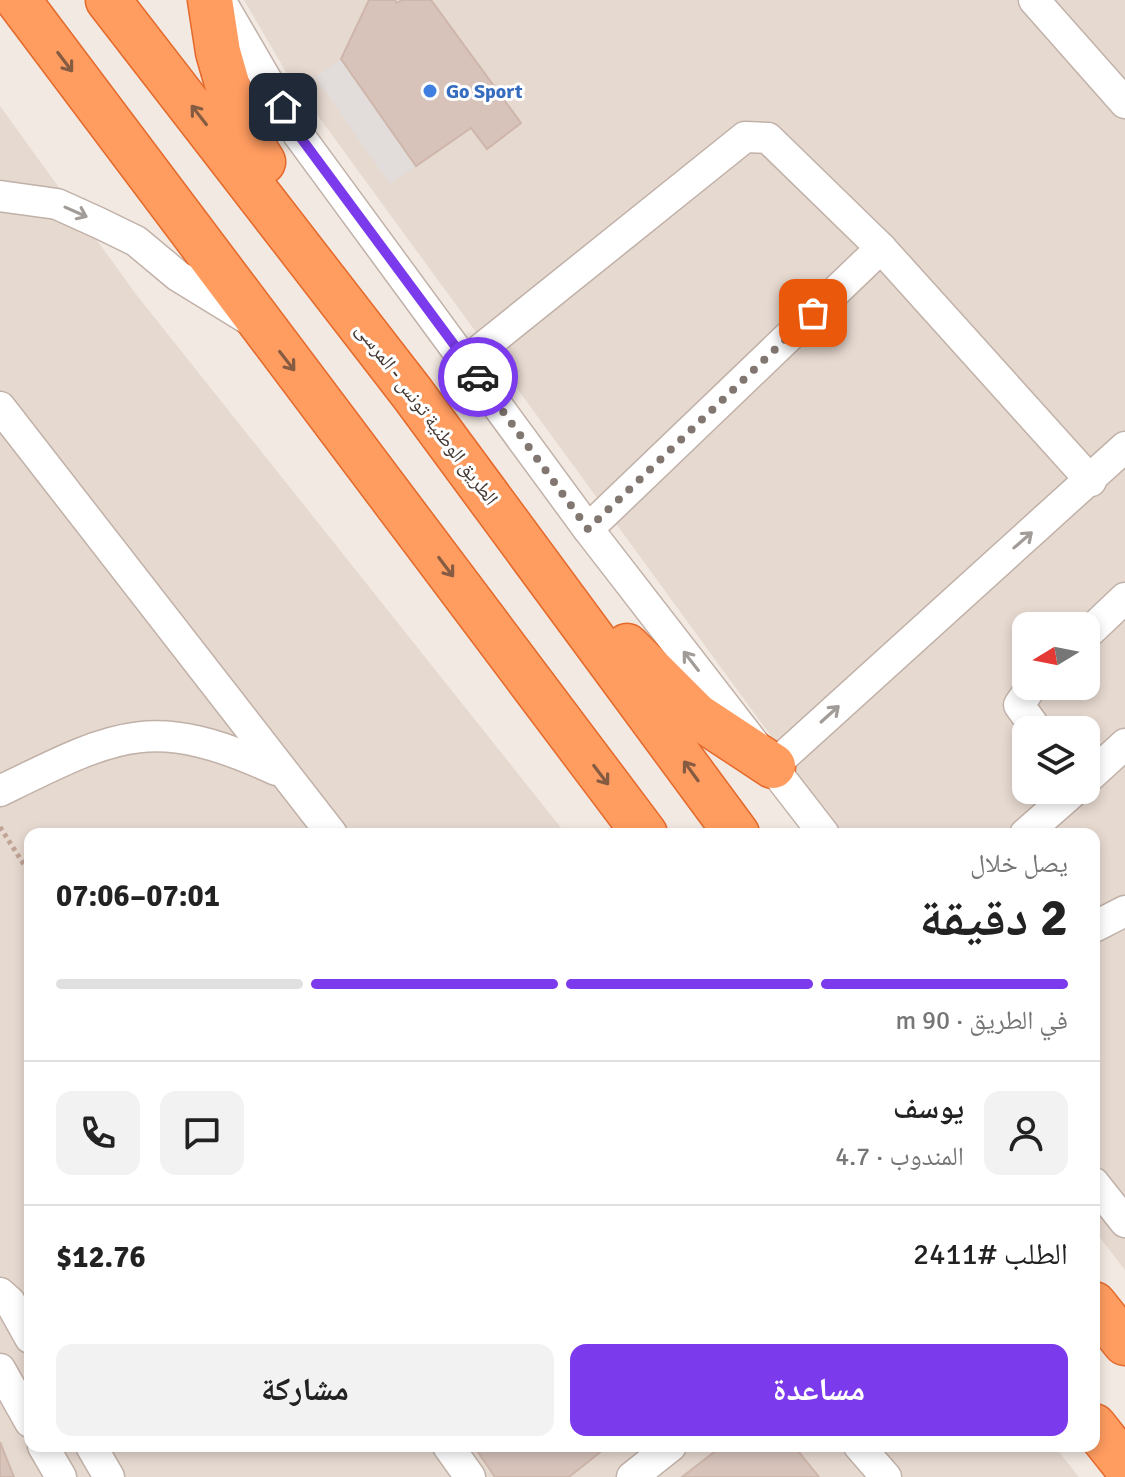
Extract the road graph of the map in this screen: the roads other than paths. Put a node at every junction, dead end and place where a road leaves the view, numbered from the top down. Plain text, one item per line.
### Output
1 (18, 0) edge
2 (108, 0) edge
3 (210, 0) edge
4 (220, 0) edge
5 (1034, 0) edge
6 (1125, 103) edge
7 (0, 196) edge
8 (881, 248) junction
9 (261, 327) junction
10 (466, 361) junction
11 (412, 393) junction
12 (4, 419) edge
13 (1125, 447) edge
14 (1091, 481) junction
15 (588, 529) junction
16 (533, 555) junction
17 (1125, 598) edge
18 (1100, 622) edge
19 (1125, 744) edge
20 (773, 766) junction
21 (1100, 767) edge
22 (282, 772) junction
23 (0, 791) edge
24 (1059, 804) edge
25 (327, 828) edge
26 (641, 828) edge
27 (733, 828) edge
28 (820, 828) edge
29 (1032, 828) edge
30 (1125, 911) edge
31 (1100, 924) edge
32 (1100, 1191) edge
33 (1125, 1222) edge
34 (10, 1298) edge
35 (1100, 1312) edge
36 (24, 1326) edge
37 (1125, 1343) edge
38 (24, 1356) edge
39 (0, 1366) edge
40 (24, 1411) edge
41 (1100, 1434) edge
42 (46, 1452) edge
43 (94, 1452) edge
44 (452, 1452) edge
45 (663, 1452) edge
46 (864, 1452) edge
47 (1125, 1465) edge
48 (61, 1477) edge
49 (109, 1477) edge
50 (470, 1477) edge
51 (632, 1477) edge
52 (886, 1477) edge

1 -> 9 highway
11 -> 2 highway, الطريق الوطنية تونس - المرسى
3 - 11 highway
4 - 10 street
5 - 6 street
7 -> 9 street
8 - 10 street
8 - 14 street
8 - 15 street
9 -> 26 highway
10 - 15 street
11 - 16 highway, الطريق الوطنية تونس - المرسى
12 - 22 street
13 - 14 street
20 -> 14 street
20 -> 15 street
16 - 20 highway
27 -> 16 highway, الطريق الوطنية تونس - المرسى
17 - 18 street
19 - 21 street
20 - 28 street
22 - 23 street
22 - 25 street
24 - 29 street
30 - 31 street
32 - 33 street
34 - 36 street
35 - 37 highway
38 - 39 street
39 - 40 street
41 - 47 highway
42 - 48 street
43 - 49 street
44 - 50 street
45 - 51 street
46 - 52 street

